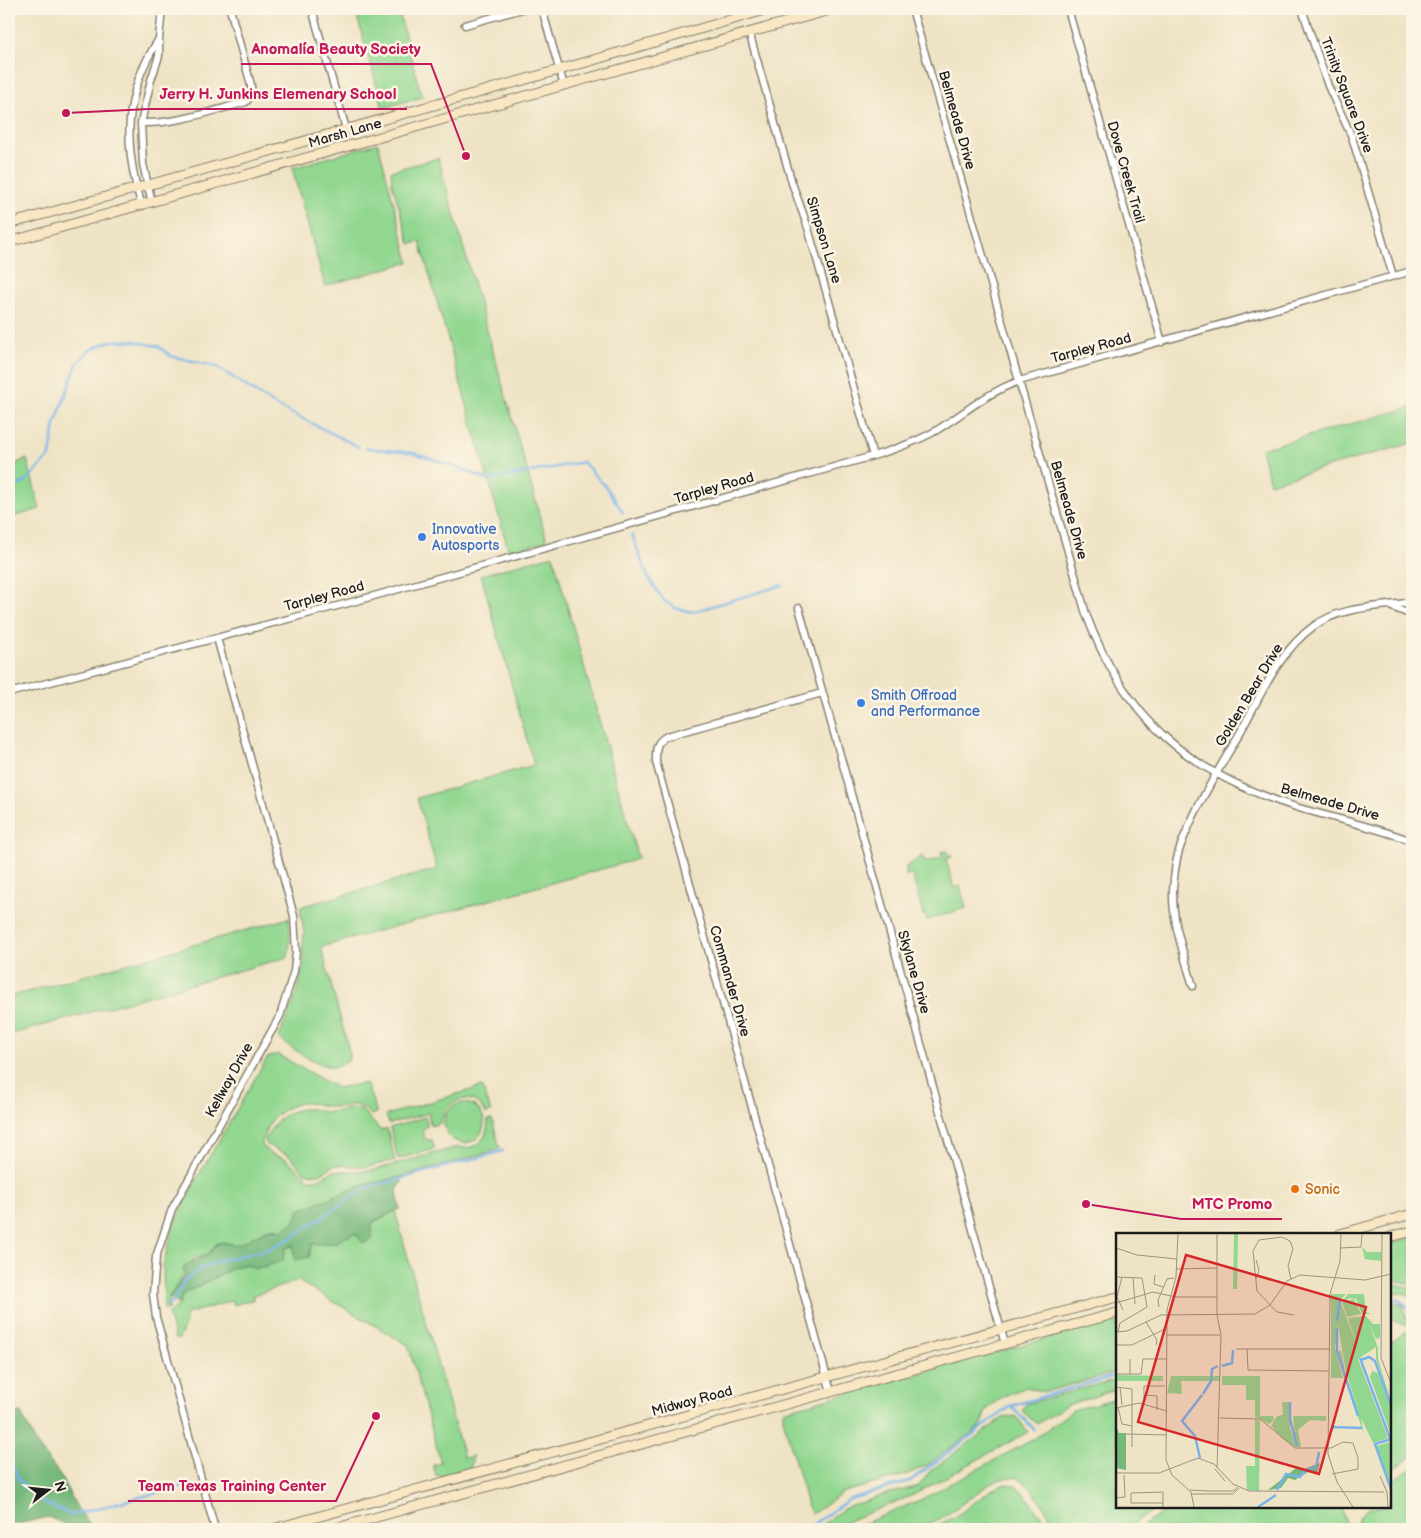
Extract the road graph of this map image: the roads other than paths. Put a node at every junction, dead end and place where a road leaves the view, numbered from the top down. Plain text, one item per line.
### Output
1 (162, 9) edge
2 (230, 9) edge
3 (312, 9) edge
4 (522, 9) edge
5 (542, 9) edge
6 (768, 9) edge
7 (833, 9) edge
8 (912, 9) edge
9 (1068, 9) edge
10 (1302, 9) edge
11 (801, 13) edge
12 (465, 25) dead end
13 (749, 32) junction
14 (158, 39) junction
15 (559, 70) junction
16 (564, 86) junction
17 (141, 123) junction
18 (346, 129) junction
19 (148, 186) junction
20 (137, 190) junction
21 (152, 203) junction
22 (142, 206) junction
23 (9, 224) edge
24 (9, 242) edge
25 (1412, 271) edge
26 (1393, 276) junction
27 (1162, 342) junction
28 (1019, 381) junction
29 (873, 456) junction
30 (1412, 602) edge
31 (1392, 606) junction
32 (799, 608) dead end
33 (1412, 615) edge
34 (217, 638) junction
35 (822, 692) junction
36 (9, 694) edge
37 (1216, 775) junction
38 (1412, 841) edge
39 (1193, 986) dead end
40 (1412, 1214) edge
41 (1412, 1231) edge
42 (1344, 1233) edge
43 (1391, 1237) edge
44 (1116, 1297) edge
45 (1116, 1313) edge
46 (1002, 1330) junction
47 (1005, 1344) junction
48 (828, 1378) junction
49 (831, 1392) junction
50 (589, 1443) junction
51 (592, 1458) junction
52 (431, 1486) junction
53 (434, 1501) junction
54 (215, 1529) edge
55 (273, 1529) edge
56 (332, 1529) edge

1 - 14 street
2 - 17 street
3 - 18 street
4 - 12 street
5 - 15 street
6 - 15 main road, Marsh Lane
7 - 11 main road, Marsh Lane
8 - 28 street, Belmeade Drive
9 - 27 street, Dove Creek Trail
10 - 26 street, Trinity Square Drive
11 - 13 main road, Marsh Lane
13 - 16 main road, Marsh Lane
13 - 29 street, Simpson Lane
14 - 17 street
14 - 20 street
15 - 16 street
15 - 18 main road, Marsh Lane
16 - 21 main road, Marsh Lane
17 - 19 street
18 - 19 main road, Marsh Lane
19 - 20 main road, Marsh Lane
19 - 21 street
20 - 22 street
20 - 23 main road, Marsh Lane
21 - 22 main road, Marsh Lane
22 - 24 main road, Marsh Lane
25 - 26 street, Tarpley Road
26 - 27 street, Tarpley Road
27 - 28 street, Tarpley Road
28 - 29 street, Tarpley Road
28 - 37 street, Belmeade Drive
29 - 34 street, Tarpley Road
30 - 31 street, Golden Bear Drive
31 - 33 street
31 - 37 street, Golden Bear Drive
32 - 35 street, Skylane Drive
34 - 36 street, Tarpley Road
34 - 54 street, Kellway Drive
35 - 46 street, Skylane Drive
35 - 48 street, Commander Drive
37 - 38 street, Belmeade Drive
37 - 39 street, Golden Bear Drive
40 - 42 main road
41 - 43 main road
44 - 46 main road, Midway Road
45 - 47 main road, Midway Road
46 - 47 street, Skylane Drive
46 - 48 main road, Midway Road
47 - 49 main road, Midway Road
48 - 49 street, Commander Drive
48 - 50 main road, Midway Road
49 - 51 main road, Midway Road
50 - 51 main road
50 - 52 main road, Midway Road
51 - 53 main road, Midway Road
52 - 53 main road
52 - 55 main road, Midway Road
53 - 56 main road, Midway Road

